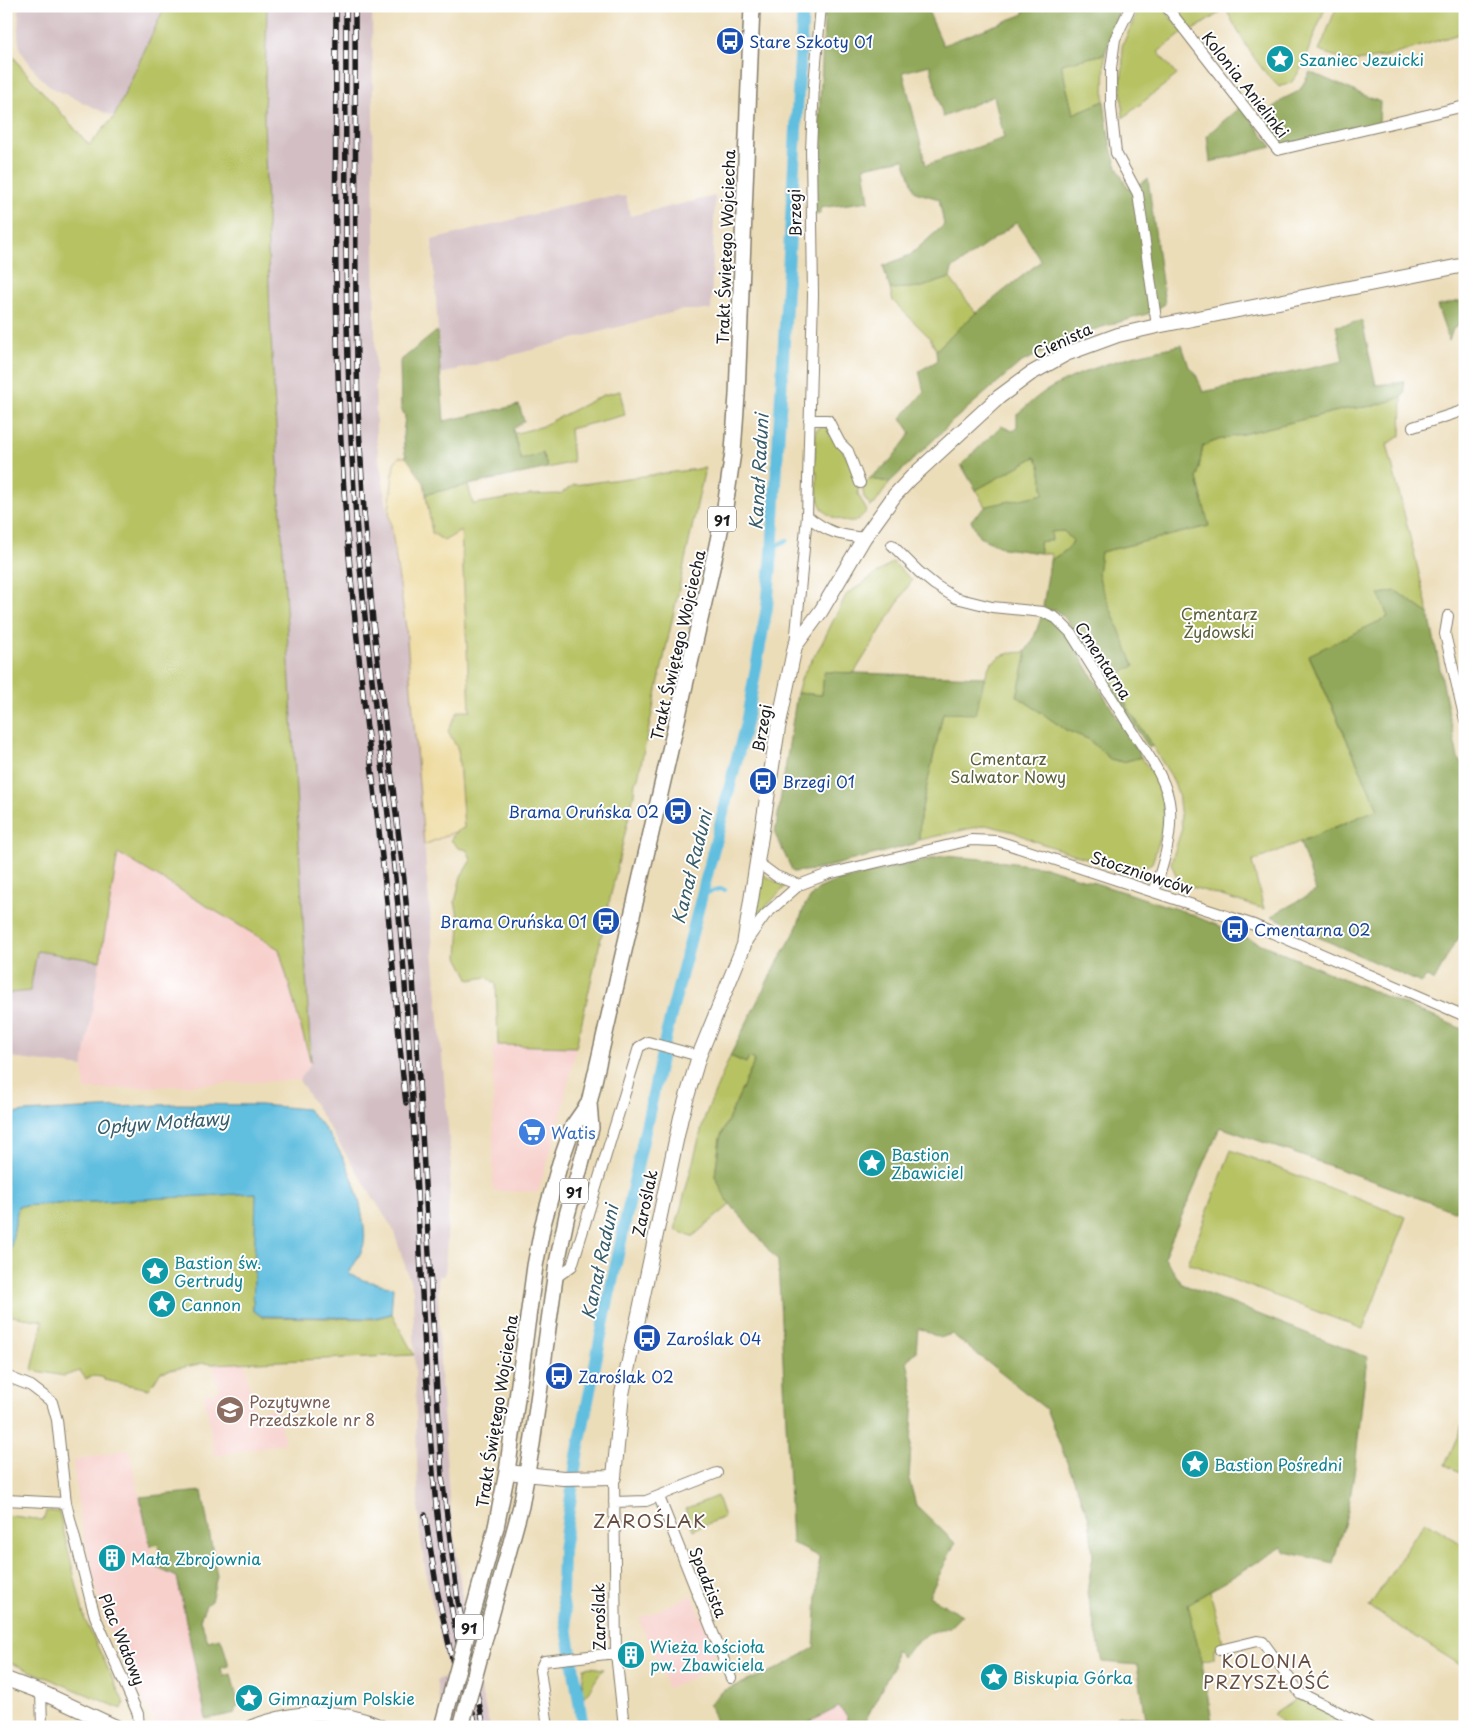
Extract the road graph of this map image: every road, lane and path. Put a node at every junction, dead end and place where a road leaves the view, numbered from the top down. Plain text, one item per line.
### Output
1 (752, 6) edge
2 (821, 6) edge
3 (1131, 6) edge
4 (1166, 6) edge
5 (1465, 106) edge
6 (1465, 265) edge
7 (1157, 326) junction
8 (1465, 410) edge
9 (809, 420) junction
10 (1413, 427) dead end
11 (860, 483) dead end
12 (807, 516) junction
13 (864, 538) junction
14 (892, 545) dead end
15 (1448, 616) dead end
16 (795, 646) junction
17 (1465, 720) edge
18 (757, 862) junction
19 (799, 885) junction
20 (1154, 892) junction
21 (744, 945) junction
22 (1465, 1016) edge
23 (699, 1056) junction
24 (589, 1103) junction
25 (555, 1278) junction
26 (7, 1379) edge
27 (507, 1472) junction
28 (717, 1473) dead end
29 (527, 1474) junction
30 (614, 1477) junction
31 (659, 1497) junction
32 (6, 1500) edge
33 (614, 1502) junction
34 (66, 1503) junction
35 (1220, 1650) dead end
36 (616, 1653) junction
37 (731, 1678) dead end
38 (6, 1679) edge
39 (41, 1692) junction
40 (258, 1726) edge
41 (42, 1727) edge
42 (116, 1727) edge
43 (139, 1727) edge
44 (381, 1727) edge
45 (442, 1727) edge
46 (461, 1727) edge
47 (548, 1727) edge
48 (624, 1727) edge
49 (1369, 1727) edge

1 - 24 main road, Trakt Świętego Wojciecha / 91
2 - 9 street, Brzegi
3 - 7 street
4 - 5 street, Kolonia Anielinki
6 - 7 street, Cienista
7 - 13 street, Cienista
8 - 10 street
9 - 11 street
9 - 12 street, Brzegi
12 - 13 street
12 - 16 street, Brzegi
13 - 16 street, Cienista
14 - 20 street, Cmentarna
15 - 17 street
16 - 18 street, Brzegi
18 - 19 street
18 - 21 street, Brzegi
19 - 20 street, Stoczniowców
19 - 21 street, Stoczniowców
20 - 22 street, Stoczniowców
21 - 23 street, Zaroślak
23 - 25 street
23 - 30 street, Zaroślak
24 - 25 main road, Trakt Świętego Wojciecha / 91
24 - 27 main road, Trakt Świętego Wojciecha
25 - 29 main road, Trakt Świętego Wojciecha / 91
26 - 34 street, Plac Wałowy
27 - 29 street
27 - 45 main road, Trakt Świętego Wojciecha / 91, bridge
28 - 31 street
29 - 30 street
29 - 46 main road, Trakt Świętego Wojciecha / 91, bridge
30 - 33 street, Zaroślak
31 - 33 street
31 - 37 street, Spadzista
32 - 34 street
33 - 36 street, Zaroślak
34 - 43 street, Plac Wałowy
35 - 49 street
36 - 47 street
36 - 48 street, Zaroślak
38 - 39 street
39 - 41 street
39 - 42 street
40 - 44 street

